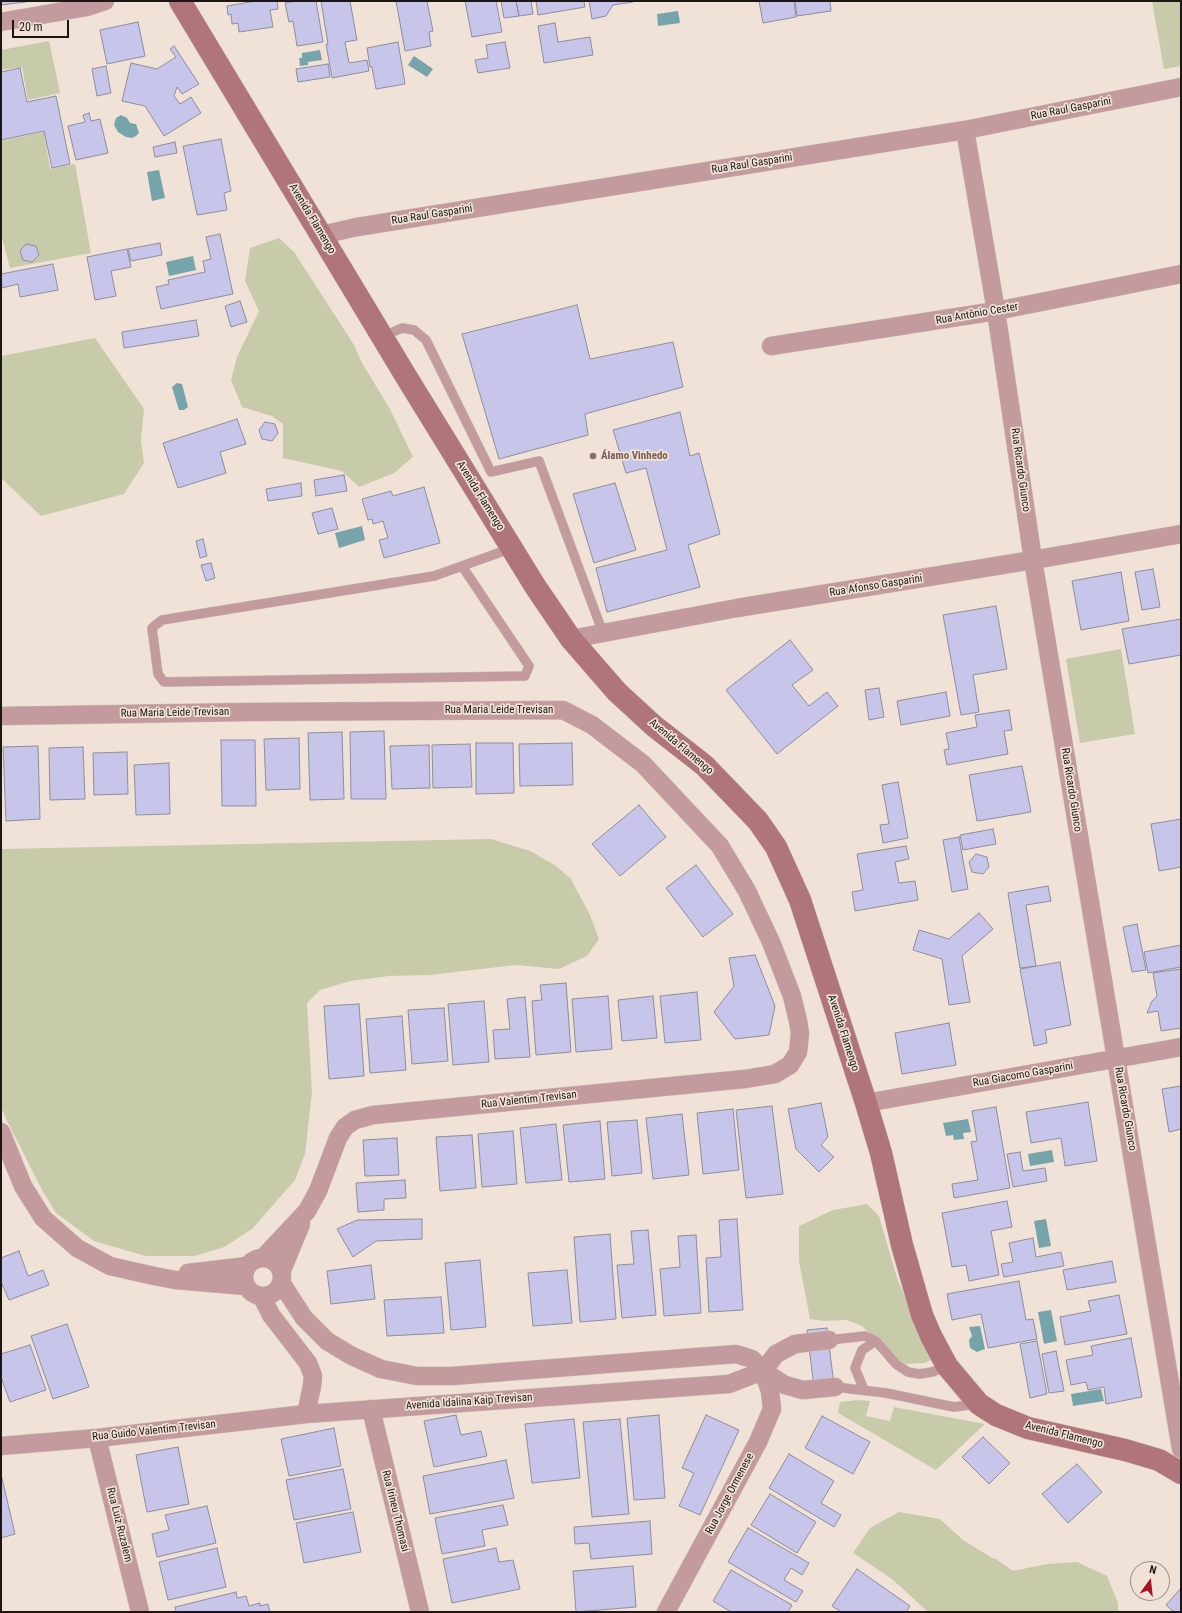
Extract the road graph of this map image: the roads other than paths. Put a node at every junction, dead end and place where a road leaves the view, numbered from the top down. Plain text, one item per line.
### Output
1 (105, 1) edge
2 (180, 1) edge
3 (1, 22) edge
4 (1181, 87) edge
5 (965, 130) junction
6 (321, 234) junction
7 (1181, 274) edge
8 (996, 311) junction
9 (382, 337) junction
10 (771, 346) dead end
11 (1181, 534) edge
12 (512, 548) junction
13 (1033, 560) junction
14 (462, 566) junction
15 (602, 633) junction
16 (571, 640) junction
17 (1, 716) edge
18 (1181, 1047) edge
19 (798, 1052) joint
20 (1116, 1060) junction
21 (866, 1103) junction
22 (1, 1132) edge
23 (306, 1211) junction
24 (263, 1258) junction
25 (247, 1266) junction
26 (154, 1276) junction
27 (282, 1277) junction
28 (246, 1286) junction
29 (262, 1297) junction
30 (829, 1340) joint
31 (876, 1342) junction
32 (947, 1366) junction
33 (763, 1371) junction
34 (835, 1387) joint
35 (864, 1390) junction
36 (979, 1404) junction
37 (371, 1409) junction
38 (306, 1414) junction
39 (97, 1438) junction
40 (1, 1446) edge
41 (1181, 1448) edge
42 (1181, 1473) edge
43 (140, 1612) edge
44 (420, 1612) edge
45 (666, 1612) edge

1 - 3 street
2 - 6 street, Avenida Flamengo
4 - 5 street, Rua Raul Gasparini
5 - 6 street, Rua Raul Gasparini
5 - 8 street, Rua Ricardo Giunco
6 - 9 street, Avenida Flamengo
7 - 8 street, Rua Antônio Cester
8 - 10 street, Rua Antônio Cester
8 - 13 street, Rua Ricardo Giunco
9 - 12 street, Avenida Flamengo
9 - 15 lane
11 - 13 street, Rua Afonso Gasparini
12 - 14 lane
12 - 16 street, Avenida Flamengo
13 - 15 street, Rua Afonso Gasparini
13 - 20 street, Rua Ricardo Giunco
14 - 14 lane
15 - 16 street, Rua Afonso Gasparini
16 - 21 street, Avenida Flamengo
17 - 19 street, Rua Maria Leide Trevisan
18 - 20 street, Rua Giacomo Gasparini
19 - 23 street, Rua Valentim Trevisan
20 - 21 street, Rua Giacomo Gasparini
20 - 41 street, Rua Ricardo Giunco
21 - 32 street, Avenida Flamengo
22 - 26 street
23 - 24 street, Rua Valentim Trevisan
23 - 27 street, Rua Valentim Trevisan
24 - 25 street
24 - 27 street
25 - 26 street
25 - 28 street
26 - 28 street
27 - 29 street
27 - 33 street
28 - 29 street
29 - 38 street
30 - 31 lane
30 - 33 street
31 - 32 lane
31 - 35 lane
32 - 36 street, Avenida Flamengo
33 - 34 street
33 - 37 street, Avenida Idalina Kaip Trevisan
33 - 45 street, Rua Jorge Ormenese
34 - 35 lane
35 - 36 lane
36 - 42 street, Avenida Flamengo
37 - 38 street, Avenida Idalina Kaip Trevisan
37 - 44 street, Rua Irineu Thomasi
38 - 39 street, Rua Guido Valentim Trevisan
39 - 40 street, Rua Guido Valentim Trevisan
39 - 43 street, Rua Luiz Ruzalem

